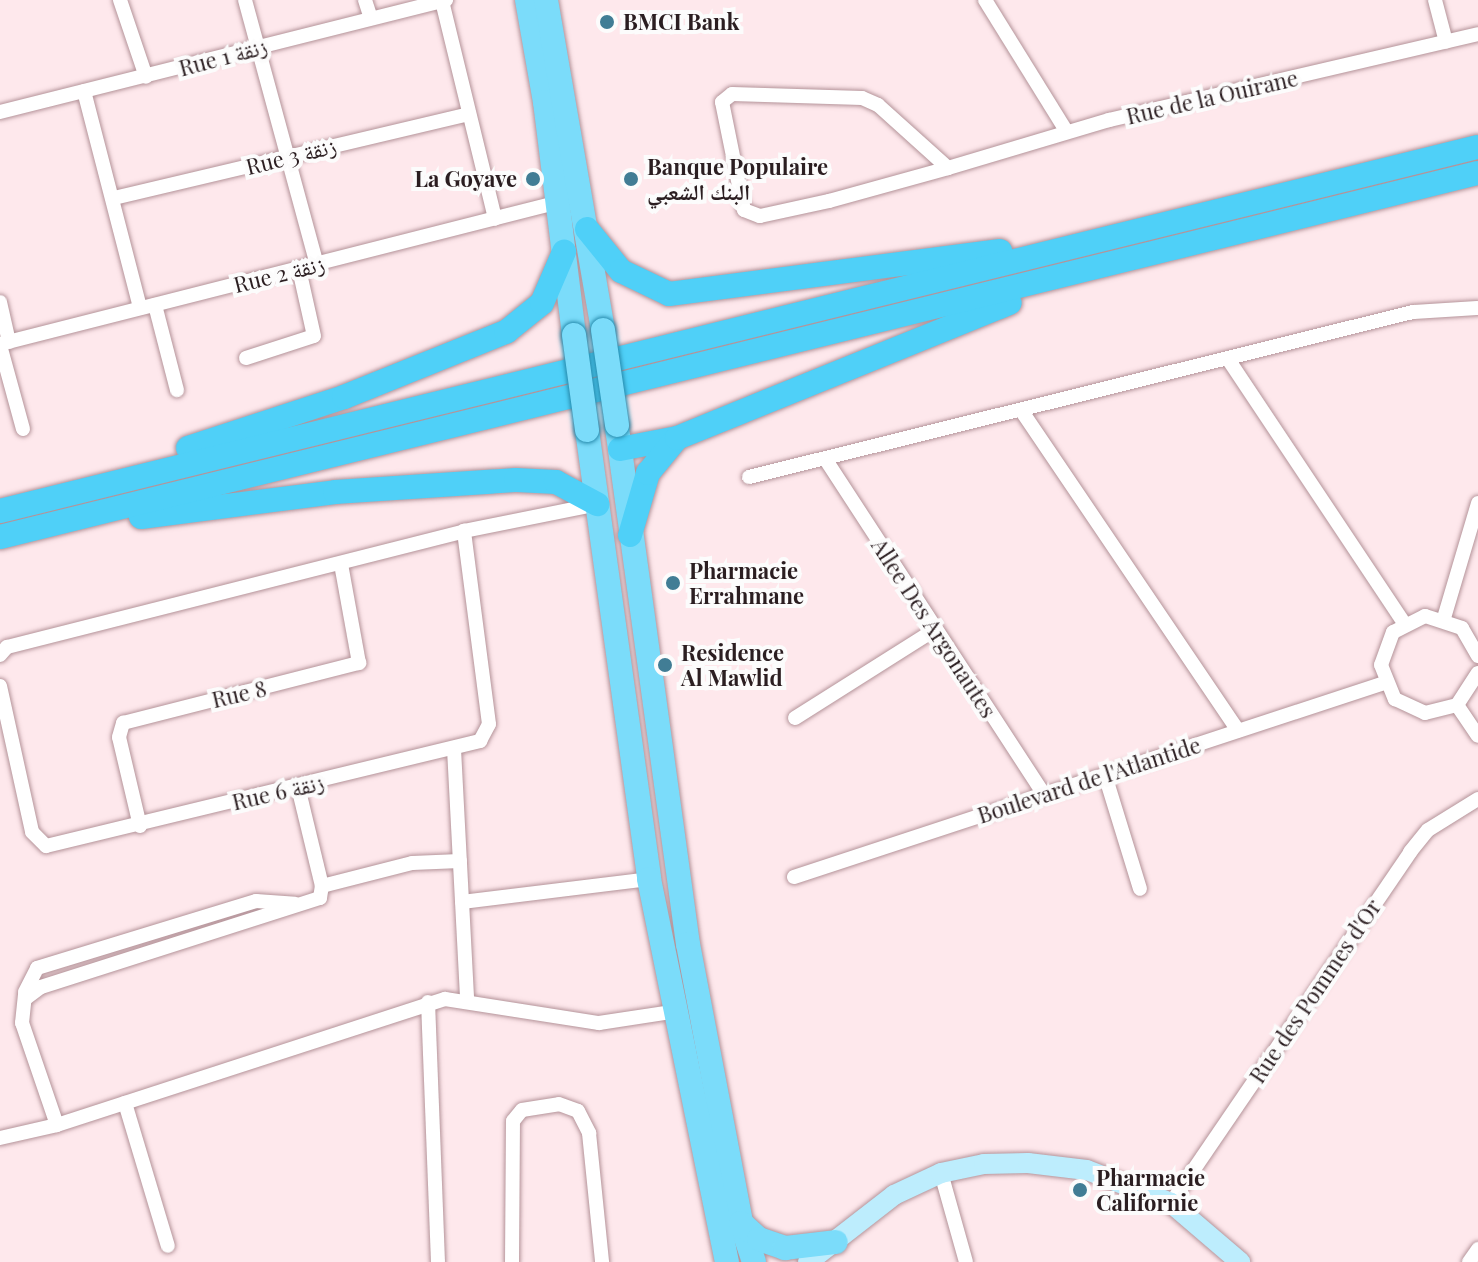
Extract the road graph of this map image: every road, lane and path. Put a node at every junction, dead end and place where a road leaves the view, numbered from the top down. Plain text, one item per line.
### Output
1 (120, 0) edge
2 (245, 0) edge
3 (365, 0) edge
4 (444, 0) edge
5 (527, 0) edge
6 (546, 0) edge
7 (985, 0) edge
8 (1435, 0) edge
9 (371, 18) junction
10 (1478, 34) edge
11 (1446, 42) junction
12 (261, 48) junction
13 (146, 77) junction
14 (84, 91) junction
15 (0, 112) edge
16 (469, 114) junction
17 (1067, 132) junction
18 (1478, 147) edge
19 (291, 156) junction
20 (948, 168) junction
21 (1478, 173) edge
22 (114, 198) junction
23 (559, 202) junction
24 (495, 219) junction
25 (587, 229) junction
26 (1120, 236) junction
27 (564, 252) junction
28 (317, 265) junction
29 (299, 269) junction
30 (1080, 273) junction
31 (0, 302) edge
32 (148, 307) junction
33 (1478, 308) edge
34 (3, 343) edge
35 (246, 358) dead end
36 (1228, 359) junction
37 (177, 390) dead end
38 (1021, 410) junction
39 (23, 429) dead end
40 (677, 438) junction
41 (620, 449) junction
42 (826, 460) junction
43 (749, 477) dead end
44 (73, 494) junction
45 (1478, 503) edge
46 (597, 504) junction
47 (0, 511) edge
48 (464, 531) junction
49 (630, 535) junction
50 (4, 536) edge
51 (341, 564) junction
52 (1444, 618) junction
53 (1404, 623) junction
54 (934, 630) junction
55 (1477, 651) edge
56 (0, 655) edge
57 (1478, 673) edge
58 (1384, 683) junction
59 (0, 686) edge
60 (1457, 705) junction
61 (795, 718) dead end
62 (3, 720) edge
63 (1238, 731) junction
64 (1478, 736) edge
65 (454, 749) junction
66 (1105, 775) junction
67 (298, 787) junction
68 (1044, 795) junction
69 (1478, 799) edge
70 (140, 826) junction
71 (460, 861) junction
72 (794, 877) dead end
73 (649, 879) junction
74 (322, 886) junction
75 (1140, 889) dead end
76 (462, 902) junction
77 (295, 904) junction
78 (467, 998) junction
79 (25, 999) junction
80 (428, 1002) junction
81 (672, 1012) junction
82 (125, 1103) junction
83 (57, 1125) junction
84 (0, 1138) edge
85 (941, 1173) junction
86 (1171, 1203) junction
87 (741, 1223) junction
88 (168, 1246) dead end
89 (1478, 1249) edge
90 (831, 1252) edge
91 (438, 1262) edge
92 (512, 1262) edge
93 (602, 1262) edge
94 (727, 1262) edge
95 (754, 1262) edge
96 (808, 1262) edge
97 (966, 1262) edge
98 (1240, 1262) edge
99 (1469, 1262) edge

1 - 13 street
2 - 12 street
3 - 9 street
4 - 9 street, Rue 1 زنقة
4 - 16 street
5 - 23 main road
6 - 25 main road
7 - 17 street
8 - 11 street
9 - 12 street, Rue 1 زنقة
10 - 11 street, Rue de la Ouirane
11 - 17 street, Rue de la Ouirane
12 - 13 street, Rue 1 زنقة
12 - 19 street
13 - 14 street, Rue 1 زنقة
14 - 15 street, Rue 1 زنقة
14 - 22 street
16 - 19 street, Rue 3 زنقة
16 - 24 street
17 - 20 street, Rue de la Ouirane
18 - 26 highway
19 - 22 street, Rue 3 زنقة
19 - 28 street
20 - 20 street, Rue de la Ouirane
21 - 30 highway
22 - 32 street
23 - 24 street, Rue 2 زنقة
23 - 27 main road
24 - 28 street, Rue 2 زنقة
25 - 26 highway
25 - 41 main road, bridge
26 - 44 highway
27 - 44 highway
27 - 46 main road, bridge
28 - 29 street, Rue 2 زنقة
29 - 32 street, Rue 2 زنقة
29 - 35 street
30 - 40 highway
30 - 50 highway
31 - 34 street
32 - 34 street, Rue 2 زنقة
32 - 37 street
33 - 36 street
34 - 39 street
36 - 38 street
36 - 53 street
38 - 42 street
38 - 63 street
40 - 41 highway
40 - 49 highway
41 - 49 main road
42 - 43 street
42 - 54 street, Allee Des Argonautes
44 - 47 highway
45 - 52 street
46 - 48 street
46 - 50 highway
46 - 73 main road
48 - 51 street
48 - 65 street, Rue 6 زنقة
49 - 87 main road
51 - 56 street
51 - 70 street, Rue 8
52 - 53 street
52 - 55 street
53 - 58 street
54 - 61 street
54 - 68 street, Allee Des Argonautes
57 - 60 street
58 - 60 street
58 - 63 street, Boulevard de l'Atlantide
59 - 62 street
60 - 64 street
62 - 70 street, Rue 6 زنقة
63 - 66 street, Boulevard de l'Atlantide
65 - 67 street, Rue 6 زنقة
65 - 71 street
66 - 68 street, Boulevard de l'Atlantide
66 - 75 street
67 - 70 street, Rue 6 زنقة
67 - 74 street
68 - 72 street, Boulevard de l'Atlantide
69 - 86 street, Rue des Pommes d'Or
71 - 74 street
71 - 76 street
73 - 76 street
73 - 81 main road
74 - 77 street
76 - 78 street
77 - 79 street
77 - 79 street
78 - 80 street
78 - 81 street
79 - 83 street
80 - 82 street
80 - 91 street
81 - 94 main road
82 - 83 street
82 - 88 street
83 - 84 street
85 - 86 main road
85 - 90 main road
85 - 97 street
86 - 98 main road
87 - 90 main road
87 - 95 main road
89 - 99 street
90 - 96 main road
92 - 93 street

